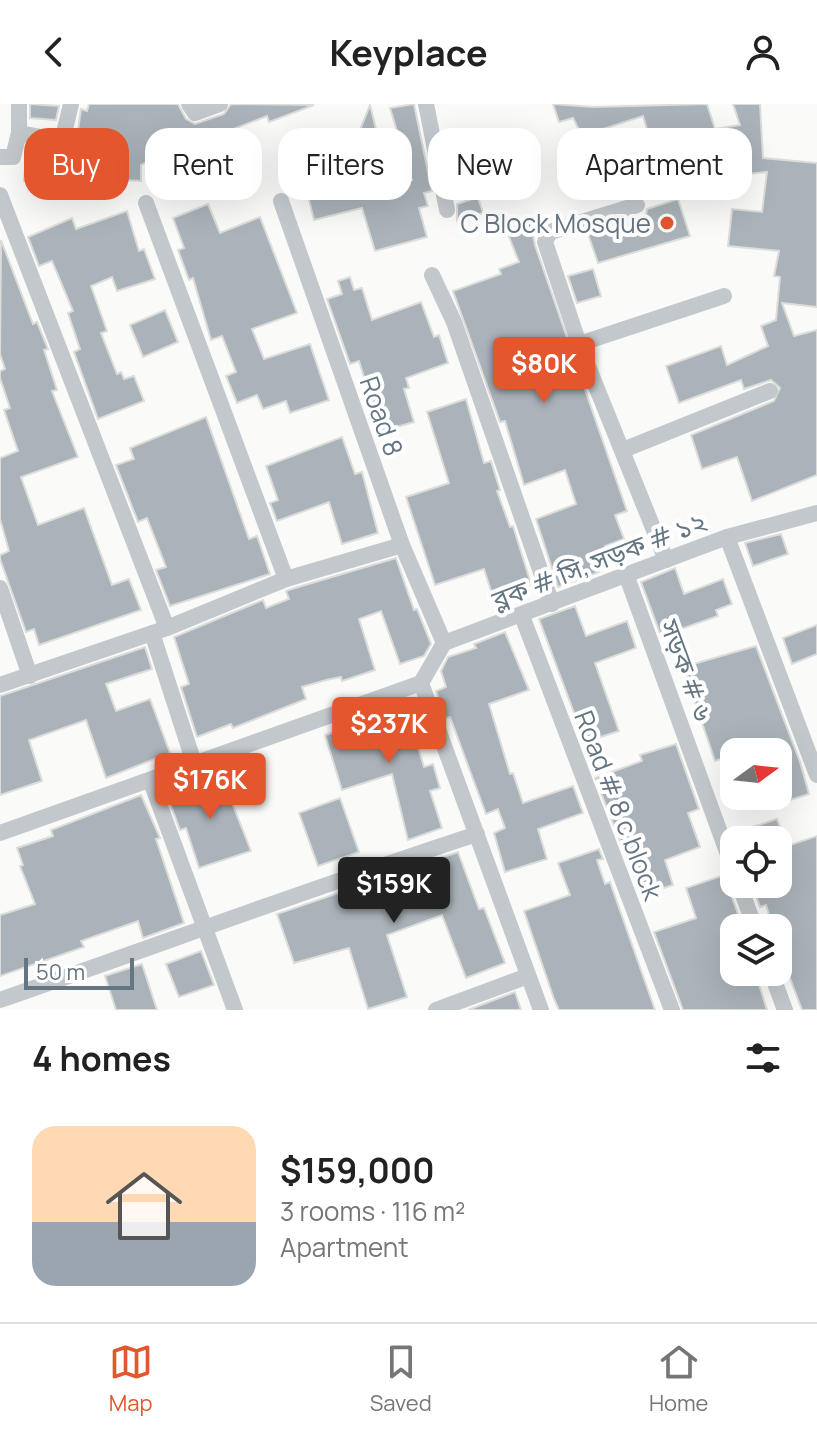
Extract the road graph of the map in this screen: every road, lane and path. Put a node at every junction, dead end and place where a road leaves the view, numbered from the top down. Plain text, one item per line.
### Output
1 (19, 104) edge
2 (71, 104) edge
3 (189, 104) edge
4 (220, 104) edge
5 (426, 104) edge
6 (19, 133) junction
7 (0, 157) edge
8 (0, 195) edge
9 (281, 201) dead end
10 (146, 203) dead end
11 (637, 205) dead end
12 (447, 210) dead end
13 (432, 275) dead end
14 (724, 296) dead end
15 (582, 349) junction
16 (770, 391) dead end
17 (623, 450) junction
18 (817, 513) edge
19 (727, 537) junction
20 (402, 545) junction
21 (666, 560) junction
22 (627, 577) junction
23 (286, 579) junction
24 (0, 588) edge
25 (552, 604) junction
26 (522, 616) junction
27 (159, 630) junction
28 (444, 643) junction
29 (30, 676) junction
30 (421, 683) junction
31 (0, 685) edge
32 (195, 766) junction
33 (817, 775) edge
34 (151, 782) junction
35 (0, 833) edge
36 (720, 833) edge
37 (477, 834) junction
38 (207, 929) junction
39 (528, 976) junction
40 (776, 986) edge
41 (0, 1000) edge
42 (235, 1010) edge
43 (436, 1010) edge
44 (541, 1010) edge
45 (672, 1010) edge
46 (785, 1010) edge

1 - 6 street
2 - 6 street
3 - 4 street
5 - 12 street
6 - 7 street
8 - 27 street
9 - 20 street, Road 8
10 - 23 street
11 - 15 street
13 - 25 street
14 - 15 street
15 - 17 street
16 - 17 street
17 - 21 street
18 - 19 street, ব্লক # সি, সড়ক # ১২
19 - 21 street, ব্লক # সি, সড়ক # ১২
19 - 33 street
20 - 23 street
20 - 28 street, Road 8
21 - 22 street, ব্লক # সি, সড়ক # ১২
22 - 25 street, ব্লক # সি, সড়ক # ১২
22 - 36 street, সড়ক # ৬
23 - 27 street
24 - 29 street
25 - 26 street, ব্লক # সি, সড়ক # ১২
26 - 28 street, ব্লক # সি, সড়ক # ১২
26 - 45 street, Road # 8 c block
27 - 29 street
27 - 32 street
28 - 30 street
29 - 31 street
30 - 32 street
30 - 37 street
32 - 34 street
34 - 35 street
34 - 38 street
37 - 38 street
37 - 39 street
38 - 41 street
38 - 42 street
39 - 43 street
39 - 44 street
40 - 46 street

